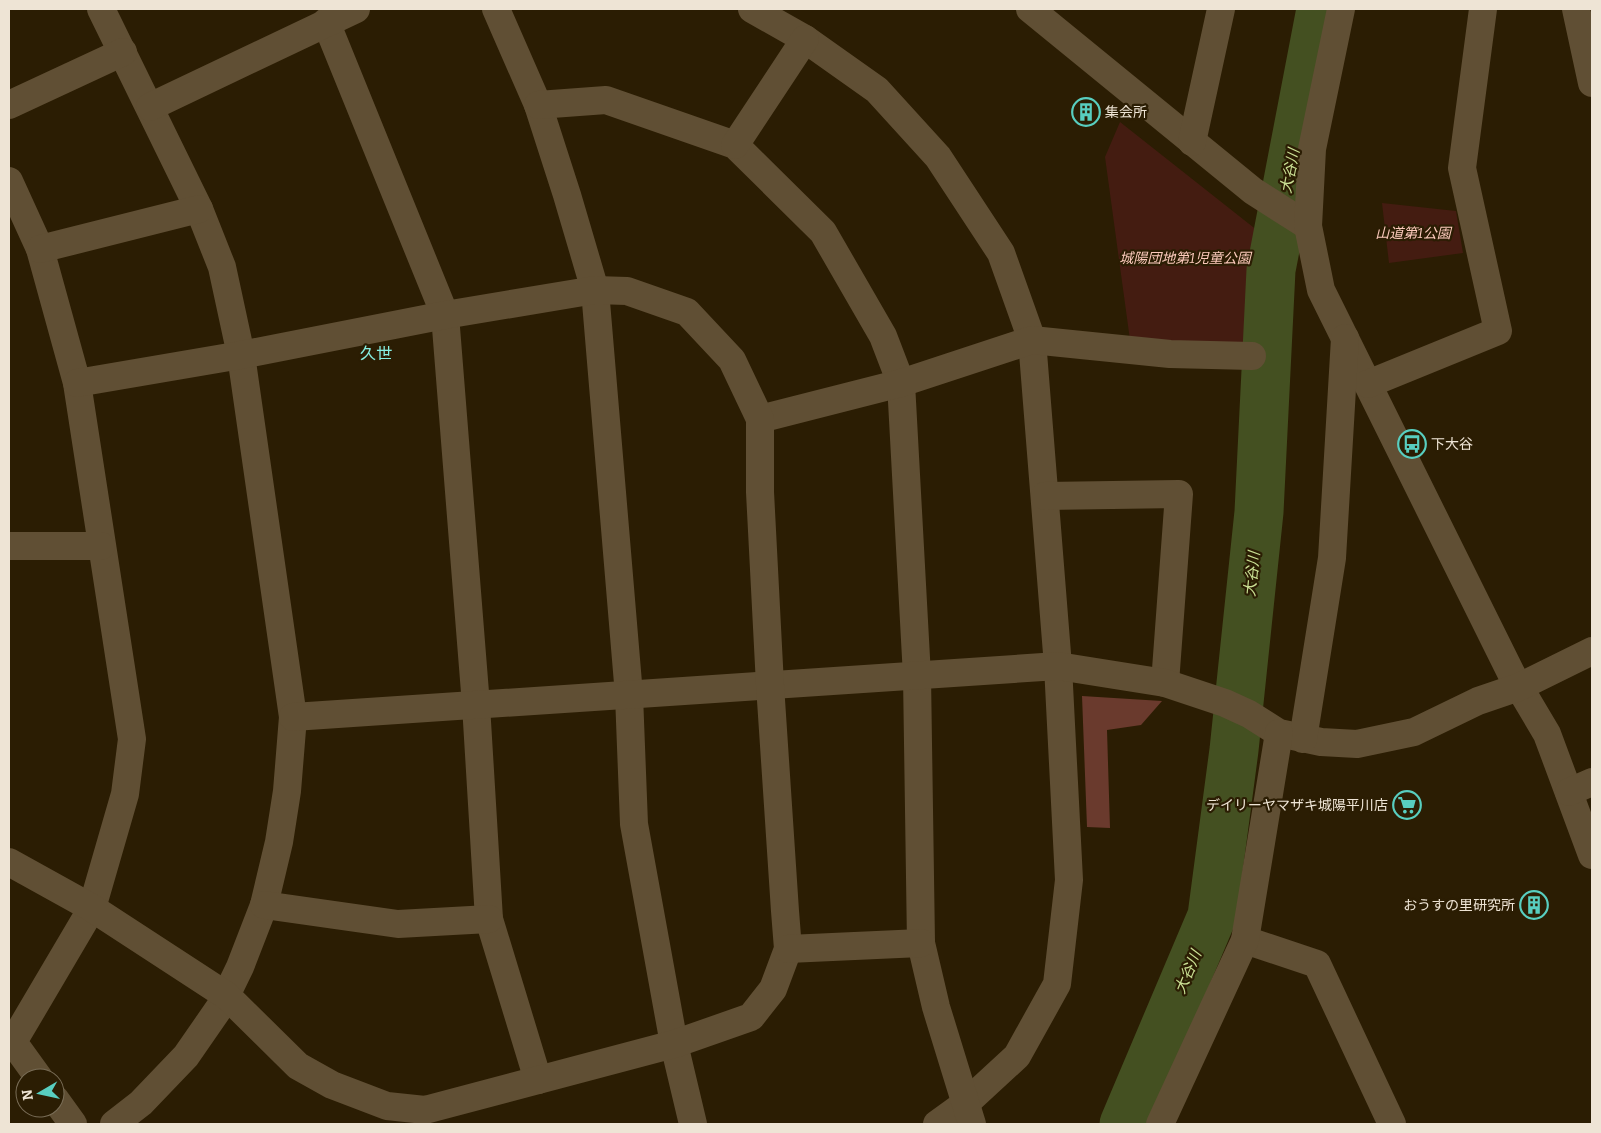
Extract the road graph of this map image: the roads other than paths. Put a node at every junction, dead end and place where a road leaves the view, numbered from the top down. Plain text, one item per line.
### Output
1 (101, 9) edge
2 (356, 9) edge
3 (496, 9) edge
4 (752, 9) edge
5 (1030, 9) edge
6 (1221, 9) edge
7 (1341, 9) edge
8 (1483, 9) edge
9 (1582, 17) edge
10 (326, 22) junction
11 (805, 39) junction
12 (123, 52) junction
13 (1592, 83) edge
14 (9, 105) edge
15 (538, 105) junction
16 (150, 107) junction
17 (1192, 142) junction
18 (735, 145) junction
19 (9, 181) edge
20 (200, 209) junction
21 (1301, 221) junction
22 (40, 249) junction
23 (595, 290) junction
24 (445, 315) junction
25 (1345, 337) junction
26 (1032, 340) junction
27 (241, 355) junction
28 (1252, 356) dead end
29 (77, 383) junction
30 (901, 383) junction
31 (1368, 384) junction
32 (760, 419) junction
33 (1045, 496) junction
34 (9, 546) edge
35 (101, 546) junction
36 (1592, 651) edge
37 (1058, 666) junction
38 (917, 676) junction
39 (1165, 683) junction
40 (770, 685) junction
41 (1518, 687) junction
42 (629, 695) junction
43 (476, 705) junction
44 (293, 717) junction
45 (1291, 736) junction
46 (1581, 787) edge
47 (1592, 855) edge
48 (9, 862) edge
49 (264, 905) junction
50 (92, 908) junction
51 (489, 918) junction
52 (1244, 940) junction
53 (921, 942) junction
54 (788, 949) junction
55 (226, 996) junction
56 (674, 1044) junction
57 (32, 1068) edge
58 (538, 1080) junction
59 (65, 1113) edge
60 (969, 1113) edge
61 (416, 1117) edge
62 (73, 1124) edge
63 (114, 1124) edge
64 (693, 1124) edge
65 (937, 1124) edge
66 (1160, 1124) edge
67 (1392, 1124) edge

1 - 12 street
2 - 10 street
3 - 15 street
4 - 11 street
5 - 17 street
6 - 17 street
7 - 21 street
8 - 31 street
9 - 13 street
10 - 16 street
10 - 24 street
11 - 18 street
11 - 26 street
12 - 14 street
12 - 16 street
15 - 18 street
15 - 23 street
16 - 20 street
17 - 21 street
18 - 30 street
19 - 22 street
20 - 22 street
20 - 27 street
21 - 25 street
22 - 29 street
23 - 24 street
23 - 32 street
23 - 42 street
24 - 27 street
24 - 43 street
25 - 31 street
25 - 45 street
26 - 28 street
26 - 30 street
26 - 33 street
27 - 29 street
27 - 44 street
29 - 35 street
30 - 32 street
30 - 38 street
31 - 41 street
32 - 40 street
33 - 37 street
33 - 39 street
34 - 35 street
35 - 50 street
36 - 41 street
37 - 38 street
37 - 39 street
37 - 60 street
38 - 40 street
38 - 53 street
39 - 45 street
40 - 42 street
40 - 54 street
41 - 45 street
41 - 46 street
42 - 43 street
42 - 56 street
43 - 44 street
43 - 51 street
44 - 49 street
45 - 52 street
46 - 47 street
48 - 50 street
49 - 51 street
49 - 55 street
50 - 55 street
50 - 57 street
51 - 58 street
52 - 66 street
52 - 67 street
53 - 54 street
53 - 60 street
54 - 56 street
55 - 61 street
55 - 63 street
56 - 58 street
56 - 64 street
58 - 61 street
59 - 62 street
60 - 65 street

